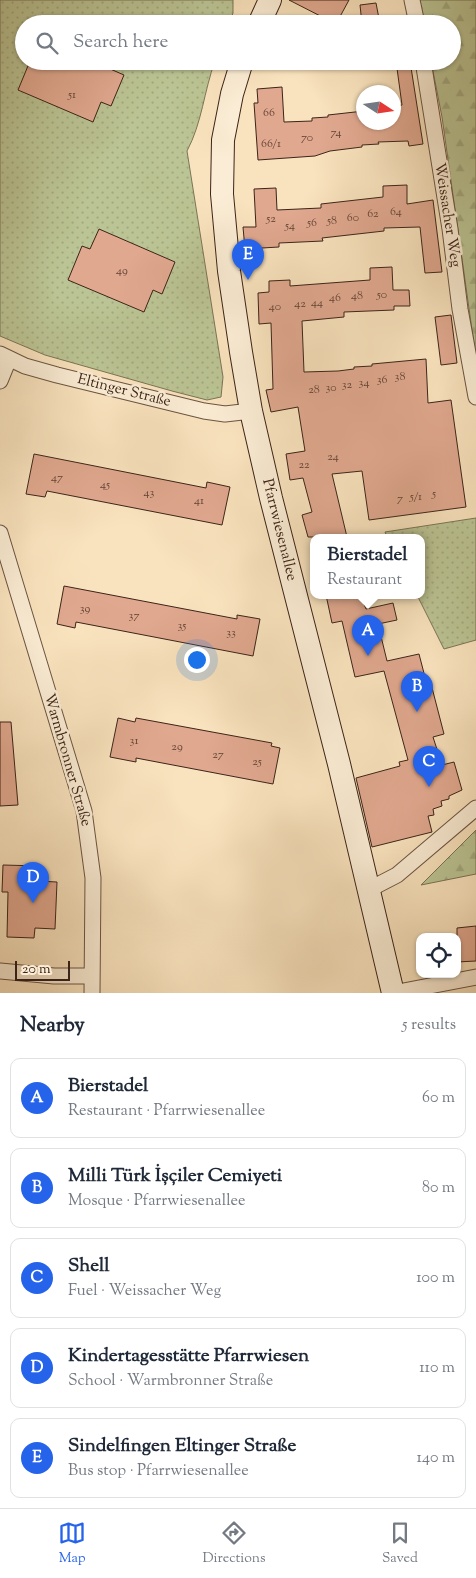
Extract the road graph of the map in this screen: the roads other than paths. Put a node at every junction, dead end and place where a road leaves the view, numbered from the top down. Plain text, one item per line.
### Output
1 (270, 0) edge
2 (412, 0) edge
3 (263, 15) edge
4 (415, 15) edge
5 (239, 70) edge
6 (424, 70) edge
7 (5, 356) edge
8 (0, 381) edge
9 (476, 397) edge
10 (251, 411) junction
11 (0, 533) edge
12 (476, 808) edge
13 (368, 890) junction
14 (0, 971) edge
15 (92, 976) junction
16 (476, 977) edge
17 (92, 993) edge
18 (393, 993) edge

1 - 3 main road
2 - 4 street
5 - 10 main road, Pfarrwiesenallee
6 - 9 street, Weissacher Weg
7 - 8 street
7 - 10 street, Eltinger Straße
10 - 13 main road, Pfarrwiesenallee
11 - 15 street, Warmbronner Straße
12 - 13 street
13 - 18 main road, Pfarrwiesenallee
14 - 15 street
15 - 17 street, Warmbronner Straße
16 - 18 street

